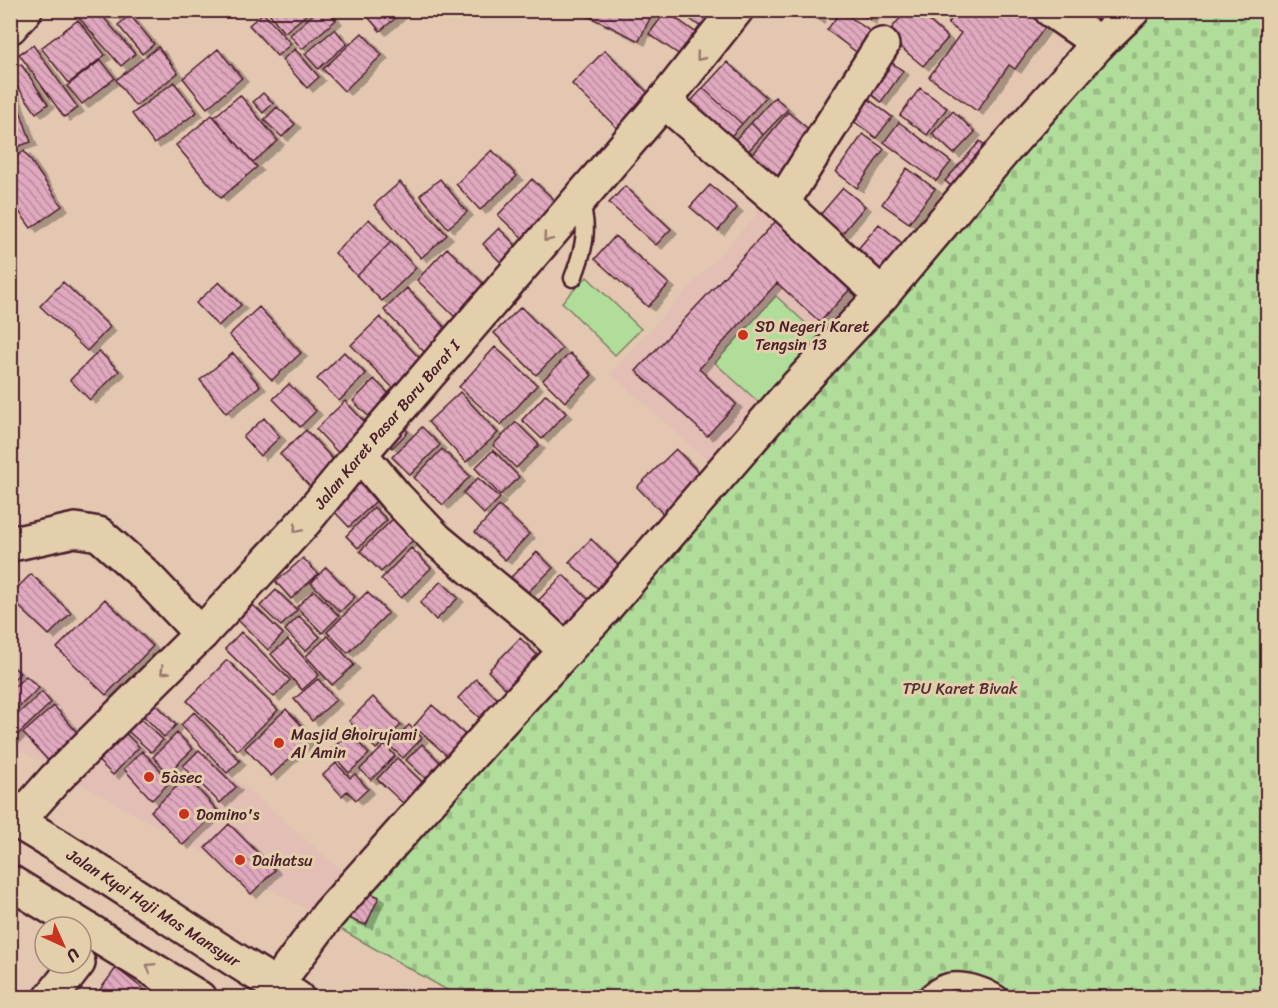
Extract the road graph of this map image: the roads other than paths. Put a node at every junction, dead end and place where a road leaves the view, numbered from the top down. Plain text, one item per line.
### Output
1 (25, 10) edge
2 (736, 10) edge
3 (1051, 10) edge
4 (1133, 10) edge
5 (10, 27) edge
6 (1099, 43) junction
7 (882, 45) dead end
8 (664, 101) junction
9 (579, 199) junction
10 (782, 203) junction
11 (573, 278) dead end
12 (882, 295) junction
13 (360, 454) junction
14 (10, 540) edge
15 (201, 634) junction
16 (566, 651) junction
17 (14, 819) edge
18 (10, 882) edge
19 (45, 915) edge
20 (93, 956) edge
21 (69, 975) edge
22 (286, 991) edge
23 (51, 998) edge
24 (200, 998) edge
25 (924, 998) edge
26 (1003, 998) edge

1 - 5 street
2 -> 8 street, Jalan Karet Pasar Baru Barat I
3 - 6 street
4 - 6 street
6 - 12 street
7 - 10 street
8 - 9 street, Jalan Karet Pasar Baru Barat I
8 - 10 street
9 - 11 lane
9 -> 13 street, Jalan Karet Pasar Baru Barat I
10 - 12 street
12 - 16 street
13 -> 15 street, Jalan Karet Pasar Baru Barat I
13 - 16 street
14 - 15 street
15 -> 17 street, Jalan Karet Pasar Baru Barat I
16 - 22 street
17 - 22 street, Jalan Kyai Haji Mas Mansyur
18 - 19 street
24 -> 20 street
21 - 23 street
25 - 26 lane

